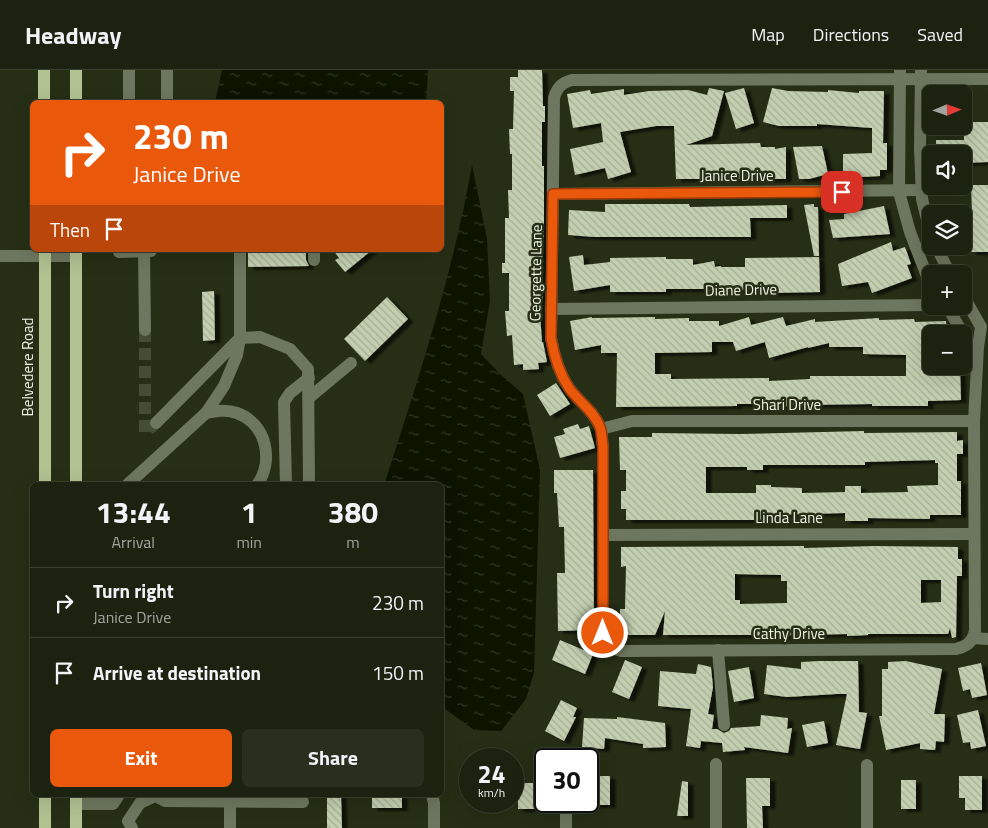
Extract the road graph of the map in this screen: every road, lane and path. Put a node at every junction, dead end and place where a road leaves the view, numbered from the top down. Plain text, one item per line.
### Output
1 (44, 70) edge
2 (76, 70) edge
3 (130, 70) edge
4 (167, 70) edge
5 (900, 74) edge
6 (921, 75) edge
7 (988, 79) edge
8 (44, 100) edge
9 (76, 100) edge
10 (129, 100) edge
11 (167, 100) edge
12 (922, 190) joint
13 (899, 192) junction
14 (553, 194) junction
15 (148, 252) edge
16 (240, 252) edge
17 (45, 253) edge
18 (76, 253) edge
19 (0, 256) edge
20 (923, 265) edge
21 (922, 305) edge
22 (551, 309) junction
23 (972, 311) edge
24 (145, 330) tunnel mouth
25 (240, 338) junction
26 (983, 347) edge
27 (351, 364) dead end
28 (309, 378) junction
29 (310, 397) junction
30 (206, 413) junction
31 (974, 421) junction
32 (156, 423) dead end
33 (601, 429) junction
34 (45, 482) edge
35 (76, 482) edge
36 (130, 482) edge
37 (258, 482) edge
38 (286, 482) edge
39 (309, 482) edge
40 (974, 534) junction
41 (603, 535) junction
42 (988, 639) edge
43 (970, 642) junction
44 (612, 649) joint
45 (718, 650) junction
46 (724, 725) dead end
47 (716, 764) dead end
48 (867, 765) dead end
49 (45, 797) edge
50 (118, 797) edge
51 (151, 797) edge
52 (158, 797) edge
53 (432, 797) edge
54 (76, 800) edge
55 (303, 802) dead end
56 (230, 803) junction
57 (566, 813) edge
58 (45, 828) edge
59 (76, 828) edge
60 (132, 828) edge
61 (230, 828) edge
62 (434, 828) edge
63 (566, 828) edge
64 (716, 828) edge
65 (867, 828) edge

1 - 8 main road
2 - 9 main road
3 - 10 street
4 - 11 street
5 - 6 street
5 - 13 street
5 - 14 street, Georgette Lane
6 - 7 street
6 - 12 street
12 - 13 street, Janice Drive
13 - 14 street, Janice Drive
13 - 20 street
14 - 22 street, Georgette Lane
15 - 24 street
16 - 25 street
17 - 18 street
17 - 19 street
17 - 34 main road, Belvedere Road
18 - 35 main road
21 - 22 street, Diane Drive
22 - 33 street, Georgette Lane
23 - 26 street
25 - 28 street
25 - 30 street
25 - 32 street
26 - 31 street
27 - 29 street
28 - 29 street
28 - 38 street
29 - 39 street
30 - 36 street
30 - 37 street
31 - 33 street, Shari Drive
31 - 40 street
33 - 41 street, Georgette Lane
40 - 41 street, Linda Lane
40 - 43 street
41 - 44 street, Georgette Lane
42 - 43 street, Cathy Drive
43 - 45 street, Cathy Drive
44 - 45 street, Cathy Drive
45 - 46 street
47 - 64 street
48 - 65 street
49 - 58 main road
50 - 54 street
51 - 60 street
52 - 56 street
53 - 62 street
54 - 59 main road
55 - 56 street
56 - 61 street
57 - 63 street

